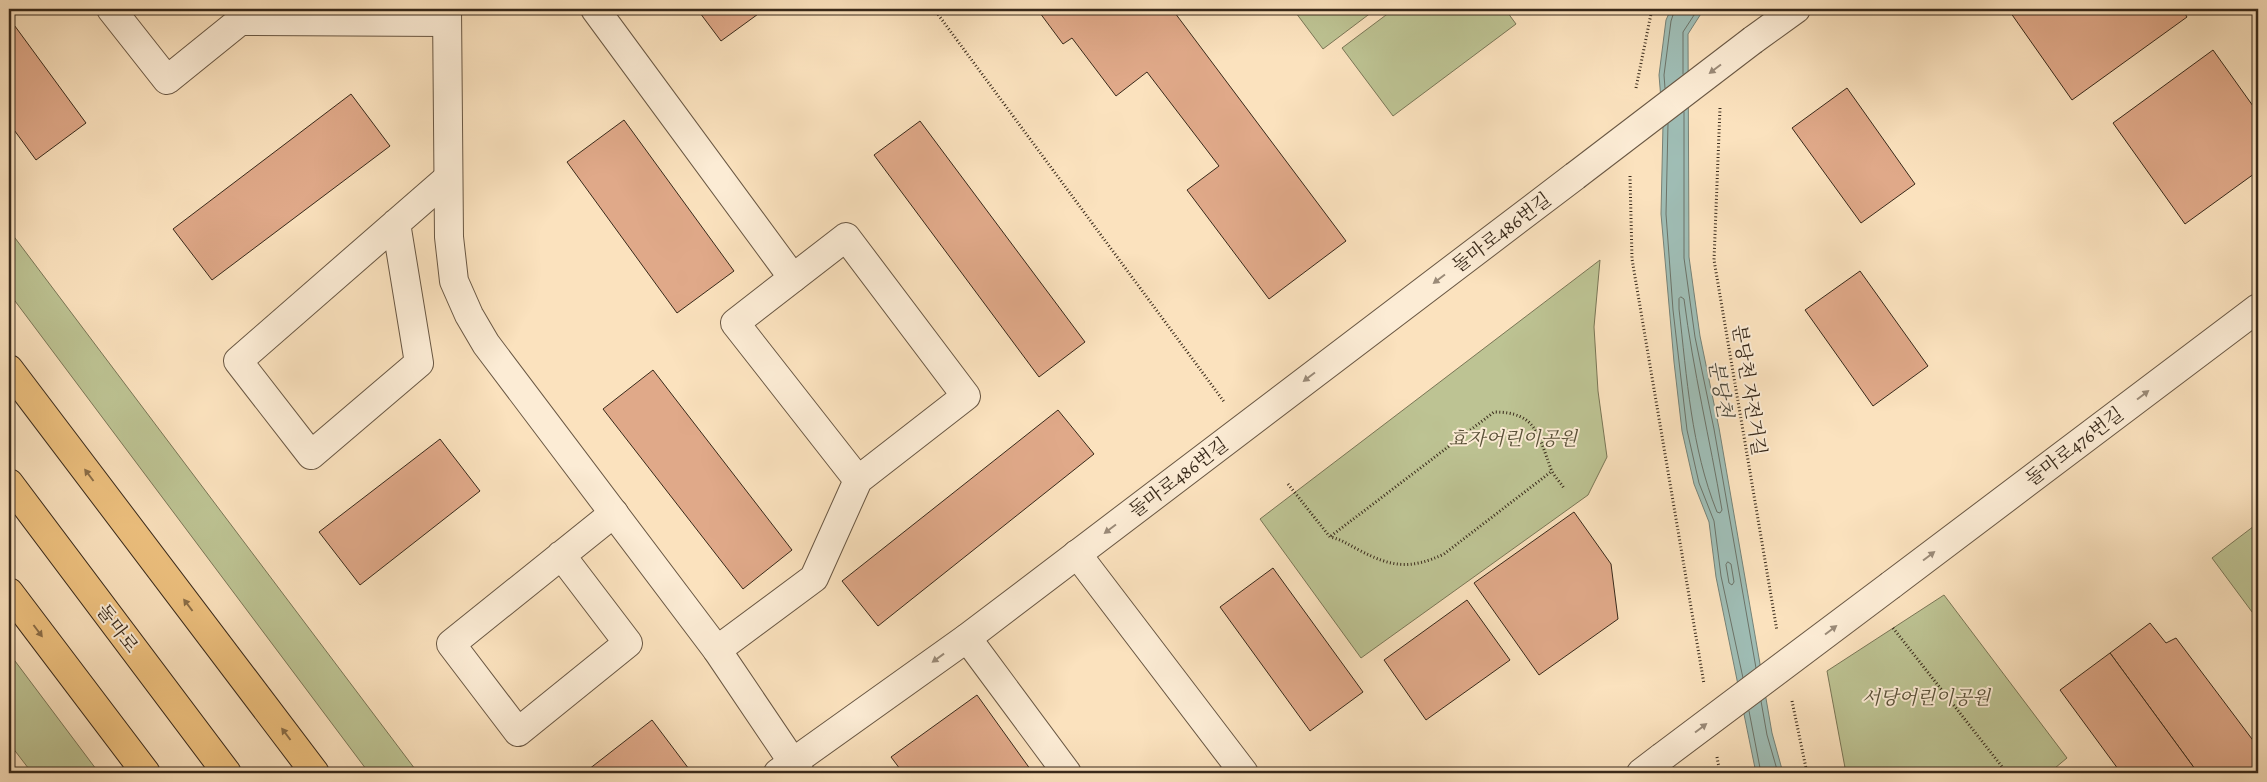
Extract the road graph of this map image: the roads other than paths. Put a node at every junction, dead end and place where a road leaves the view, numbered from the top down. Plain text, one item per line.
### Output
1 (111, 9) edge
2 (595, 9) edge
3 (1796, 9) edge
4 (235, 15) edge
5 (446, 16) edge
6 (448, 178) junction
7 (396, 223) junction
8 (793, 278) junction
9 (2258, 308) edge
10 (9, 369) edge
11 (858, 480) junction
12 (9, 483) edge
13 (614, 513) junction
14 (1078, 554) junction
15 (561, 555) junction
16 (9, 592) edge
17 (967, 638) junction
18 (717, 650) junction
19 (790, 770) edge
20 (146, 773) edge
21 (227, 773) edge
22 (315, 773) edge
23 (1067, 773) edge
24 (1244, 773) edge
25 (1641, 773) edge

1 - 4 street
2 - 8 street
3 -> 14 street, 돌마로486번길, bridge
4 - 5 street
5 - 6 street
6 - 7 street
6 - 13 street
7 - 7 street
8 - 11 street
8 - 11 street
25 -> 9 street, 돌마로476번길, bridge
22 -> 10 main road
11 - 18 street
12 - 21 main road, 돌마로
13 - 15 street
13 - 18 street
14 - 17 street, 돌마로486번길
14 - 24 street
15 - 15 street
16 -> 20 main road
17 -> 19 street, 돌마로486번길
17 - 23 street
18 - 19 street

